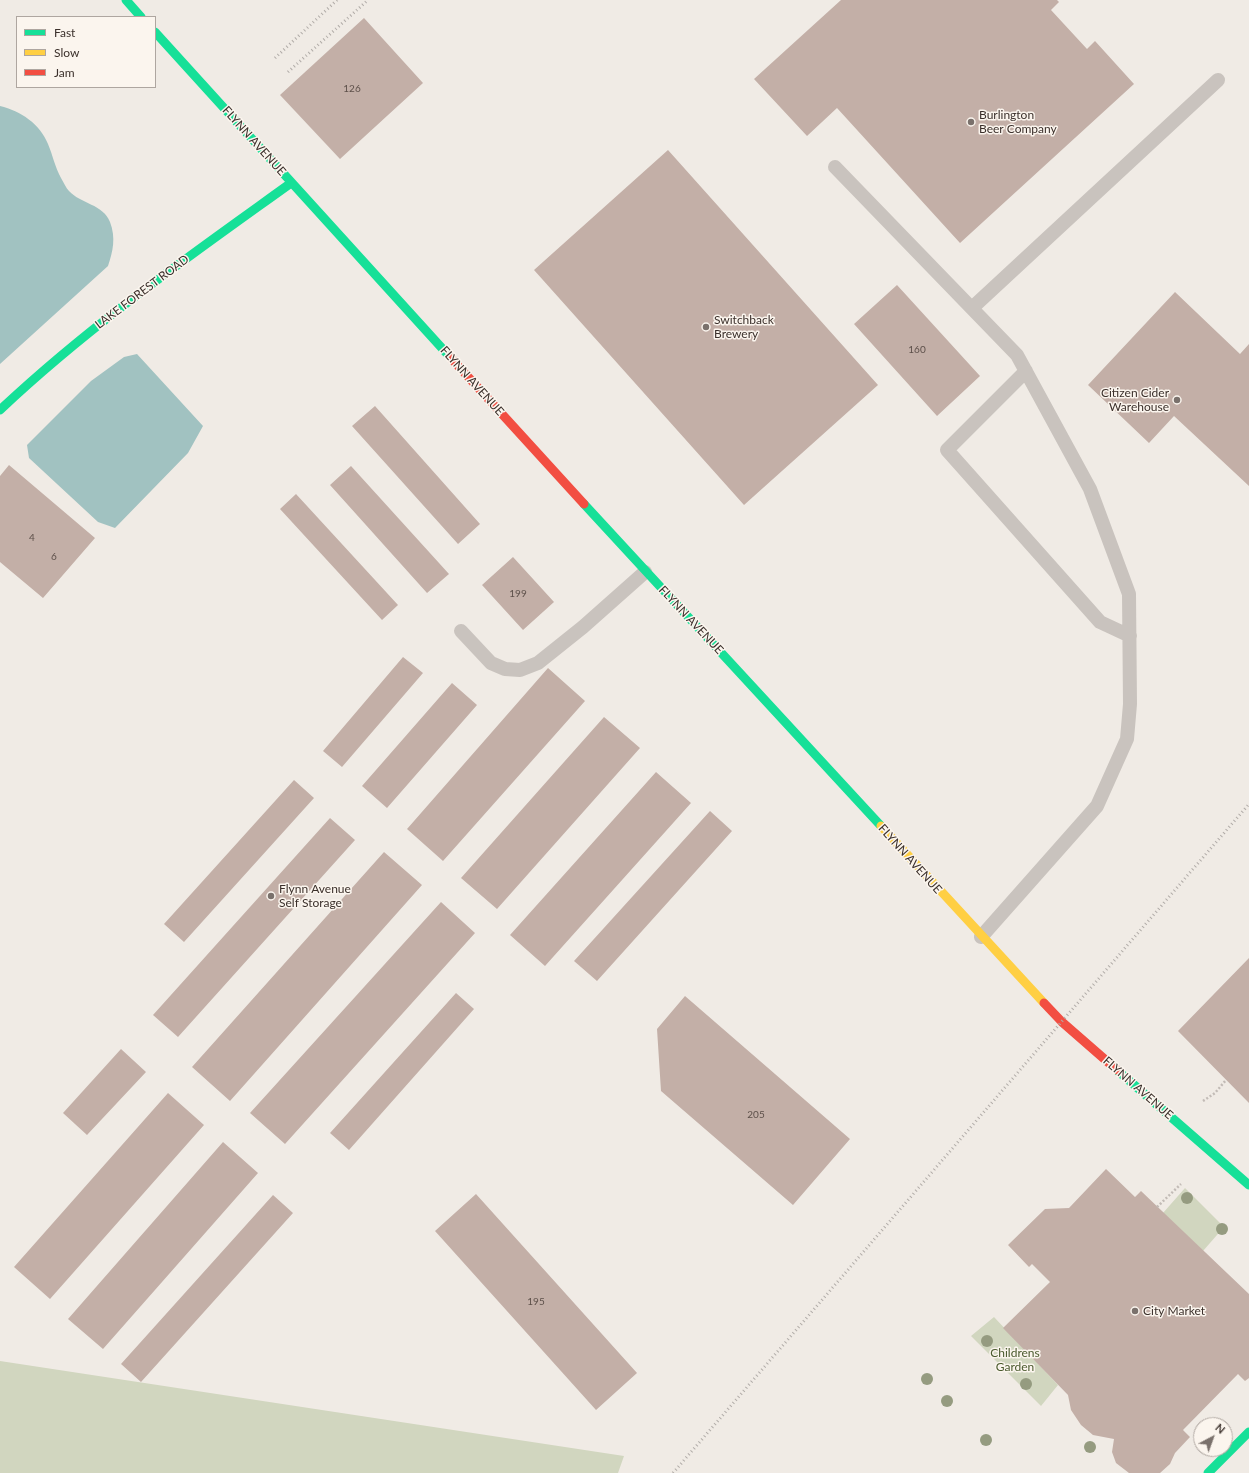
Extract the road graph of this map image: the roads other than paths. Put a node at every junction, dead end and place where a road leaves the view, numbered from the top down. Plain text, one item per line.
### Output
1 (126, 0) edge
2 (140, 16) edge
3 (156, 33) edge
4 (1218, 80) dead end
5 (835, 167) dead end
6 (291, 183) junction
7 (972, 308) junction
8 (1026, 371) junction
9 (0, 410) edge
10 (645, 572) junction
11 (461, 631) dead end
12 (1130, 636) junction
13 (981, 936) junction
14 (1249, 1185) edge
15 (1249, 1432) edge
16 (1208, 1473) edge

1 - 2 street
3 - 6 street, FLYNN AVENUE
4 - 7 lane
5 - 7 lane
6 - 9 street, LAKE FOREST ROAD
6 - 10 street, FLYNN AVENUE
7 - 8 lane
8 - 12 lane
8 - 12 lane
10 - 11 lane
10 - 13 street, FLYNN AVENUE
12 - 13 lane
13 - 14 street, FLYNN AVENUE
15 - 16 street

